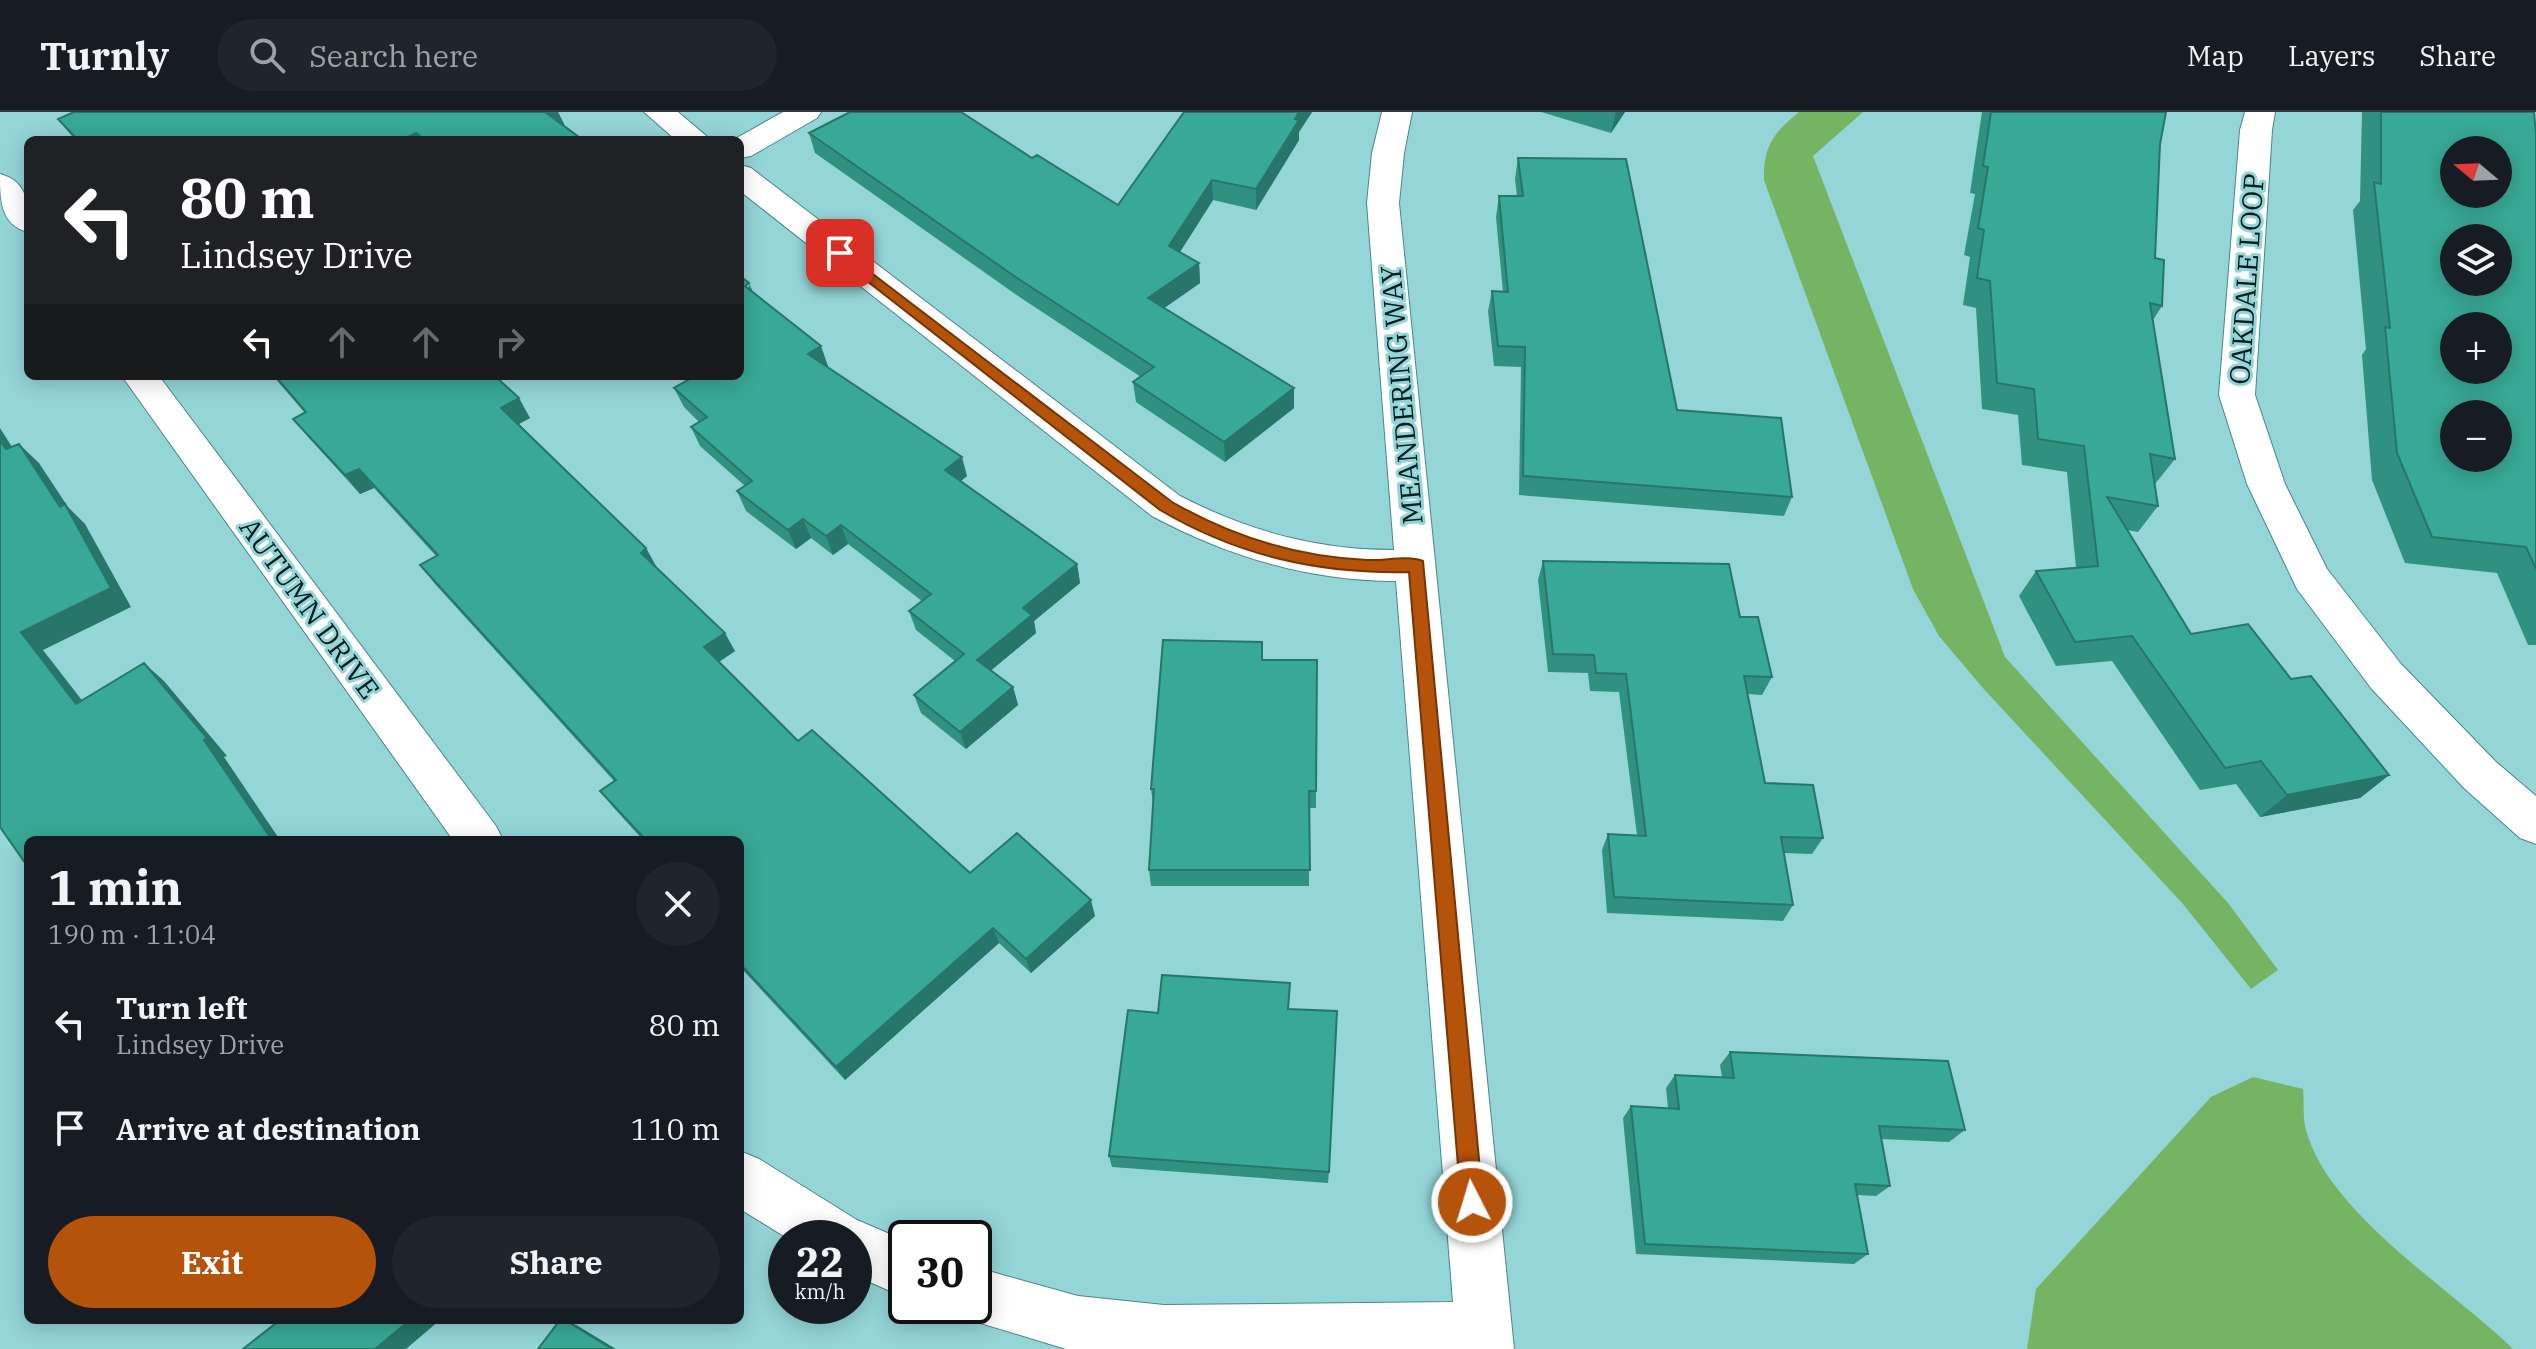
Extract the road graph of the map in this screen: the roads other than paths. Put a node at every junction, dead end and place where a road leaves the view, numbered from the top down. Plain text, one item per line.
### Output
1 (659, 112) edge
2 (806, 112) edge
3 (1397, 112) edge
4 (2260, 112) edge
5 (690, 136) edge
6 (744, 147) edge
7 (744, 178) edge
8 (0, 184) edge
9 (24, 217) edge
10 (143, 380) edge
11 (1417, 565) junction
12 (2536, 824) edge
13 (477, 836) edge
14 (744, 1180) edge
15 (808, 1220) edge
16 (992, 1300) edge
17 (1484, 1339) edge

1 - 5 street
2 - 6 street
3 - 11 street, MEANDERING WAY
4 - 12 street, OAKDALE LOOP
7 - 11 street
8 - 9 street
10 - 13 street, AUTUMN DRIVE
11 - 17 street, MEANDERING WAY
14 - 15 street
16 - 17 street

